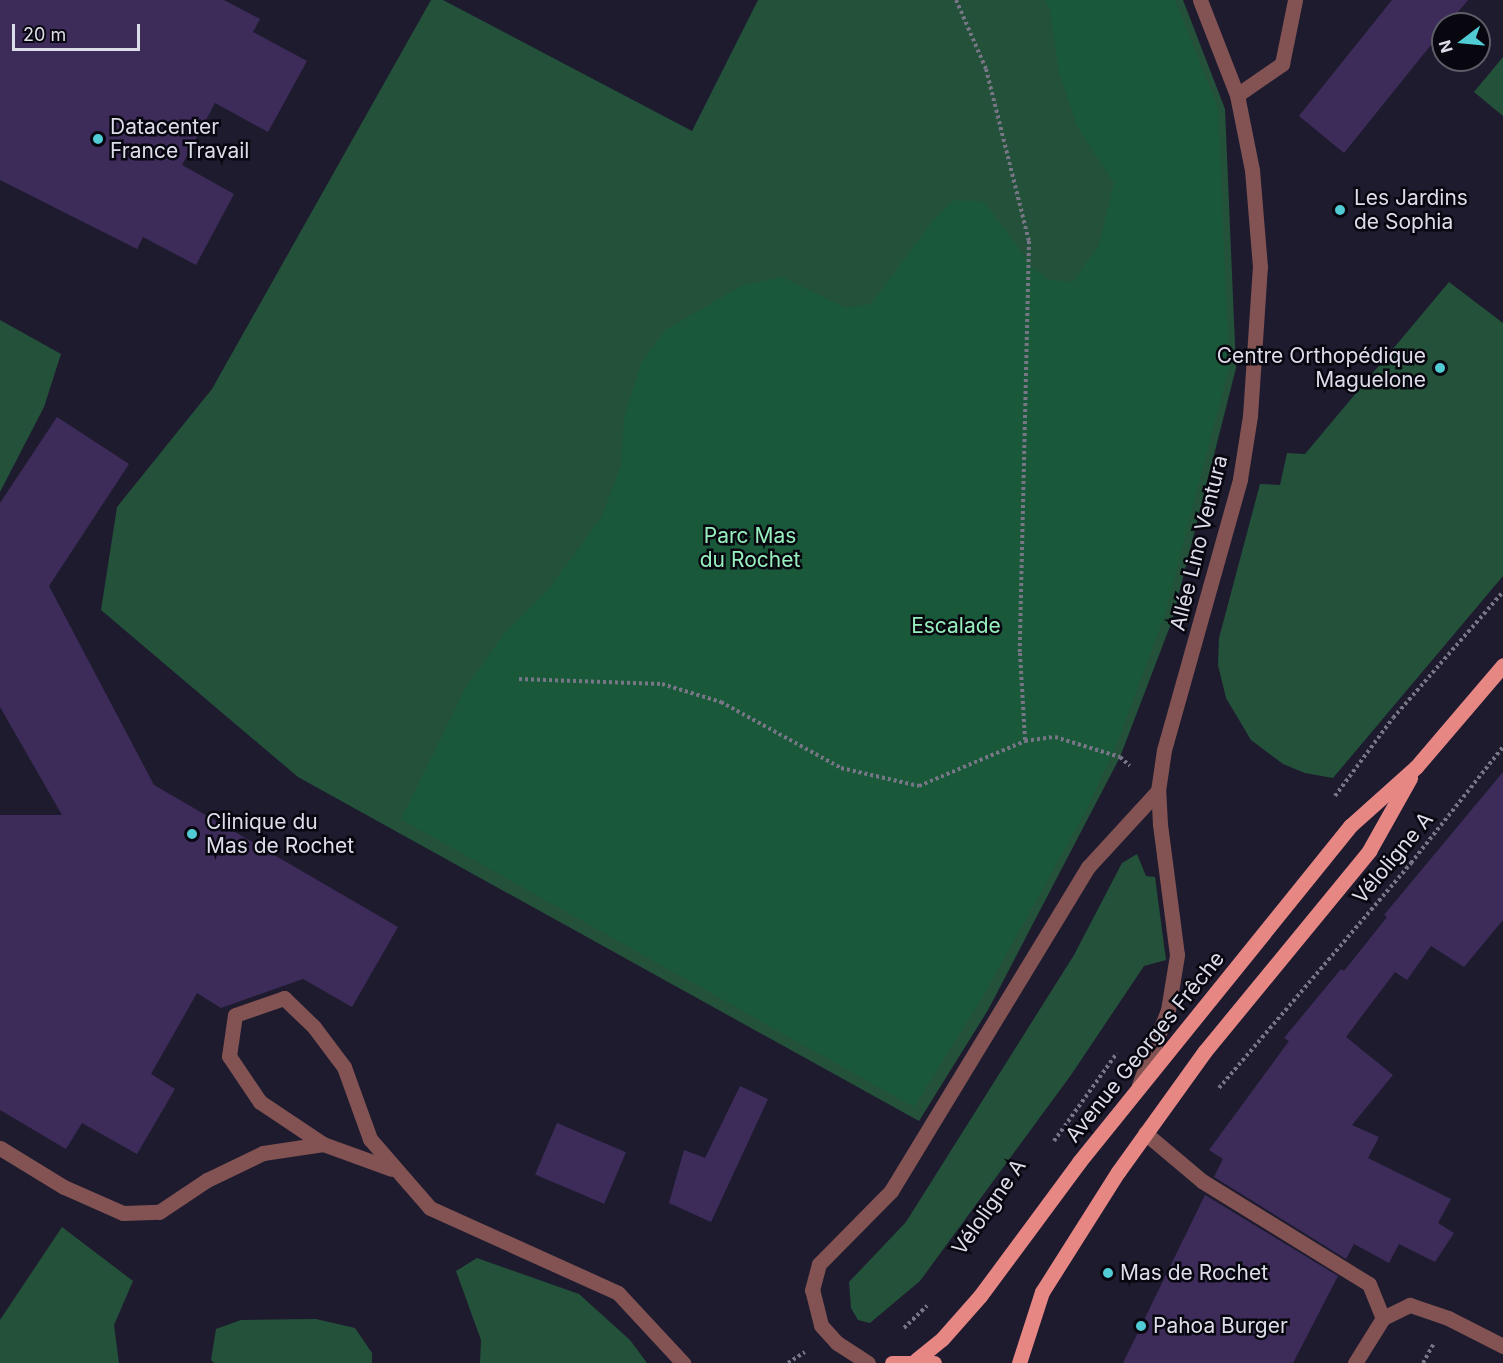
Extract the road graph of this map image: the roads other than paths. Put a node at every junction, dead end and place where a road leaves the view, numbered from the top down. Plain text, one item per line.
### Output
1 (1200, 0) edge
2 (1295, 0) edge
3 (1237, 95) junction
4 (1503, 665) edge
5 (1416, 767) junction
6 (1158, 791) junction
7 (1135, 1092) junction
8 (1145, 1133) junction
9 (323, 1144) junction
10 (0, 1148) edge
11 (396, 1170) junction
12 (1383, 1318) junction
13 (1503, 1346) edge
14 (1358, 1357) edge
15 (916, 1360) junction
16 (683, 1363) edge
17 (868, 1363) edge
18 (892, 1363) edge
19 (934, 1363) edge
20 (1019, 1363) edge

1 - 3 street, Allée Lino Ventura
2 - 3 street
3 - 6 street, Allée Lino Ventura
4 - 5 main road, Avenue Georges Frêche
5 - 7 main road, Avenue Georges Frêche
5 - 8 main road, Avenue Georges Frêche
6 - 7 street, Allée Lino Ventura
6 - 17 street
7 - 15 main road, Avenue Georges Frêche
8 - 12 street
8 - 20 main road, Avenue Georges Frêche
9 - 10 street
9 - 11 street
9 - 11 street
11 - 16 street
12 - 13 street
12 - 14 street
15 - 18 main road
15 - 19 main road

